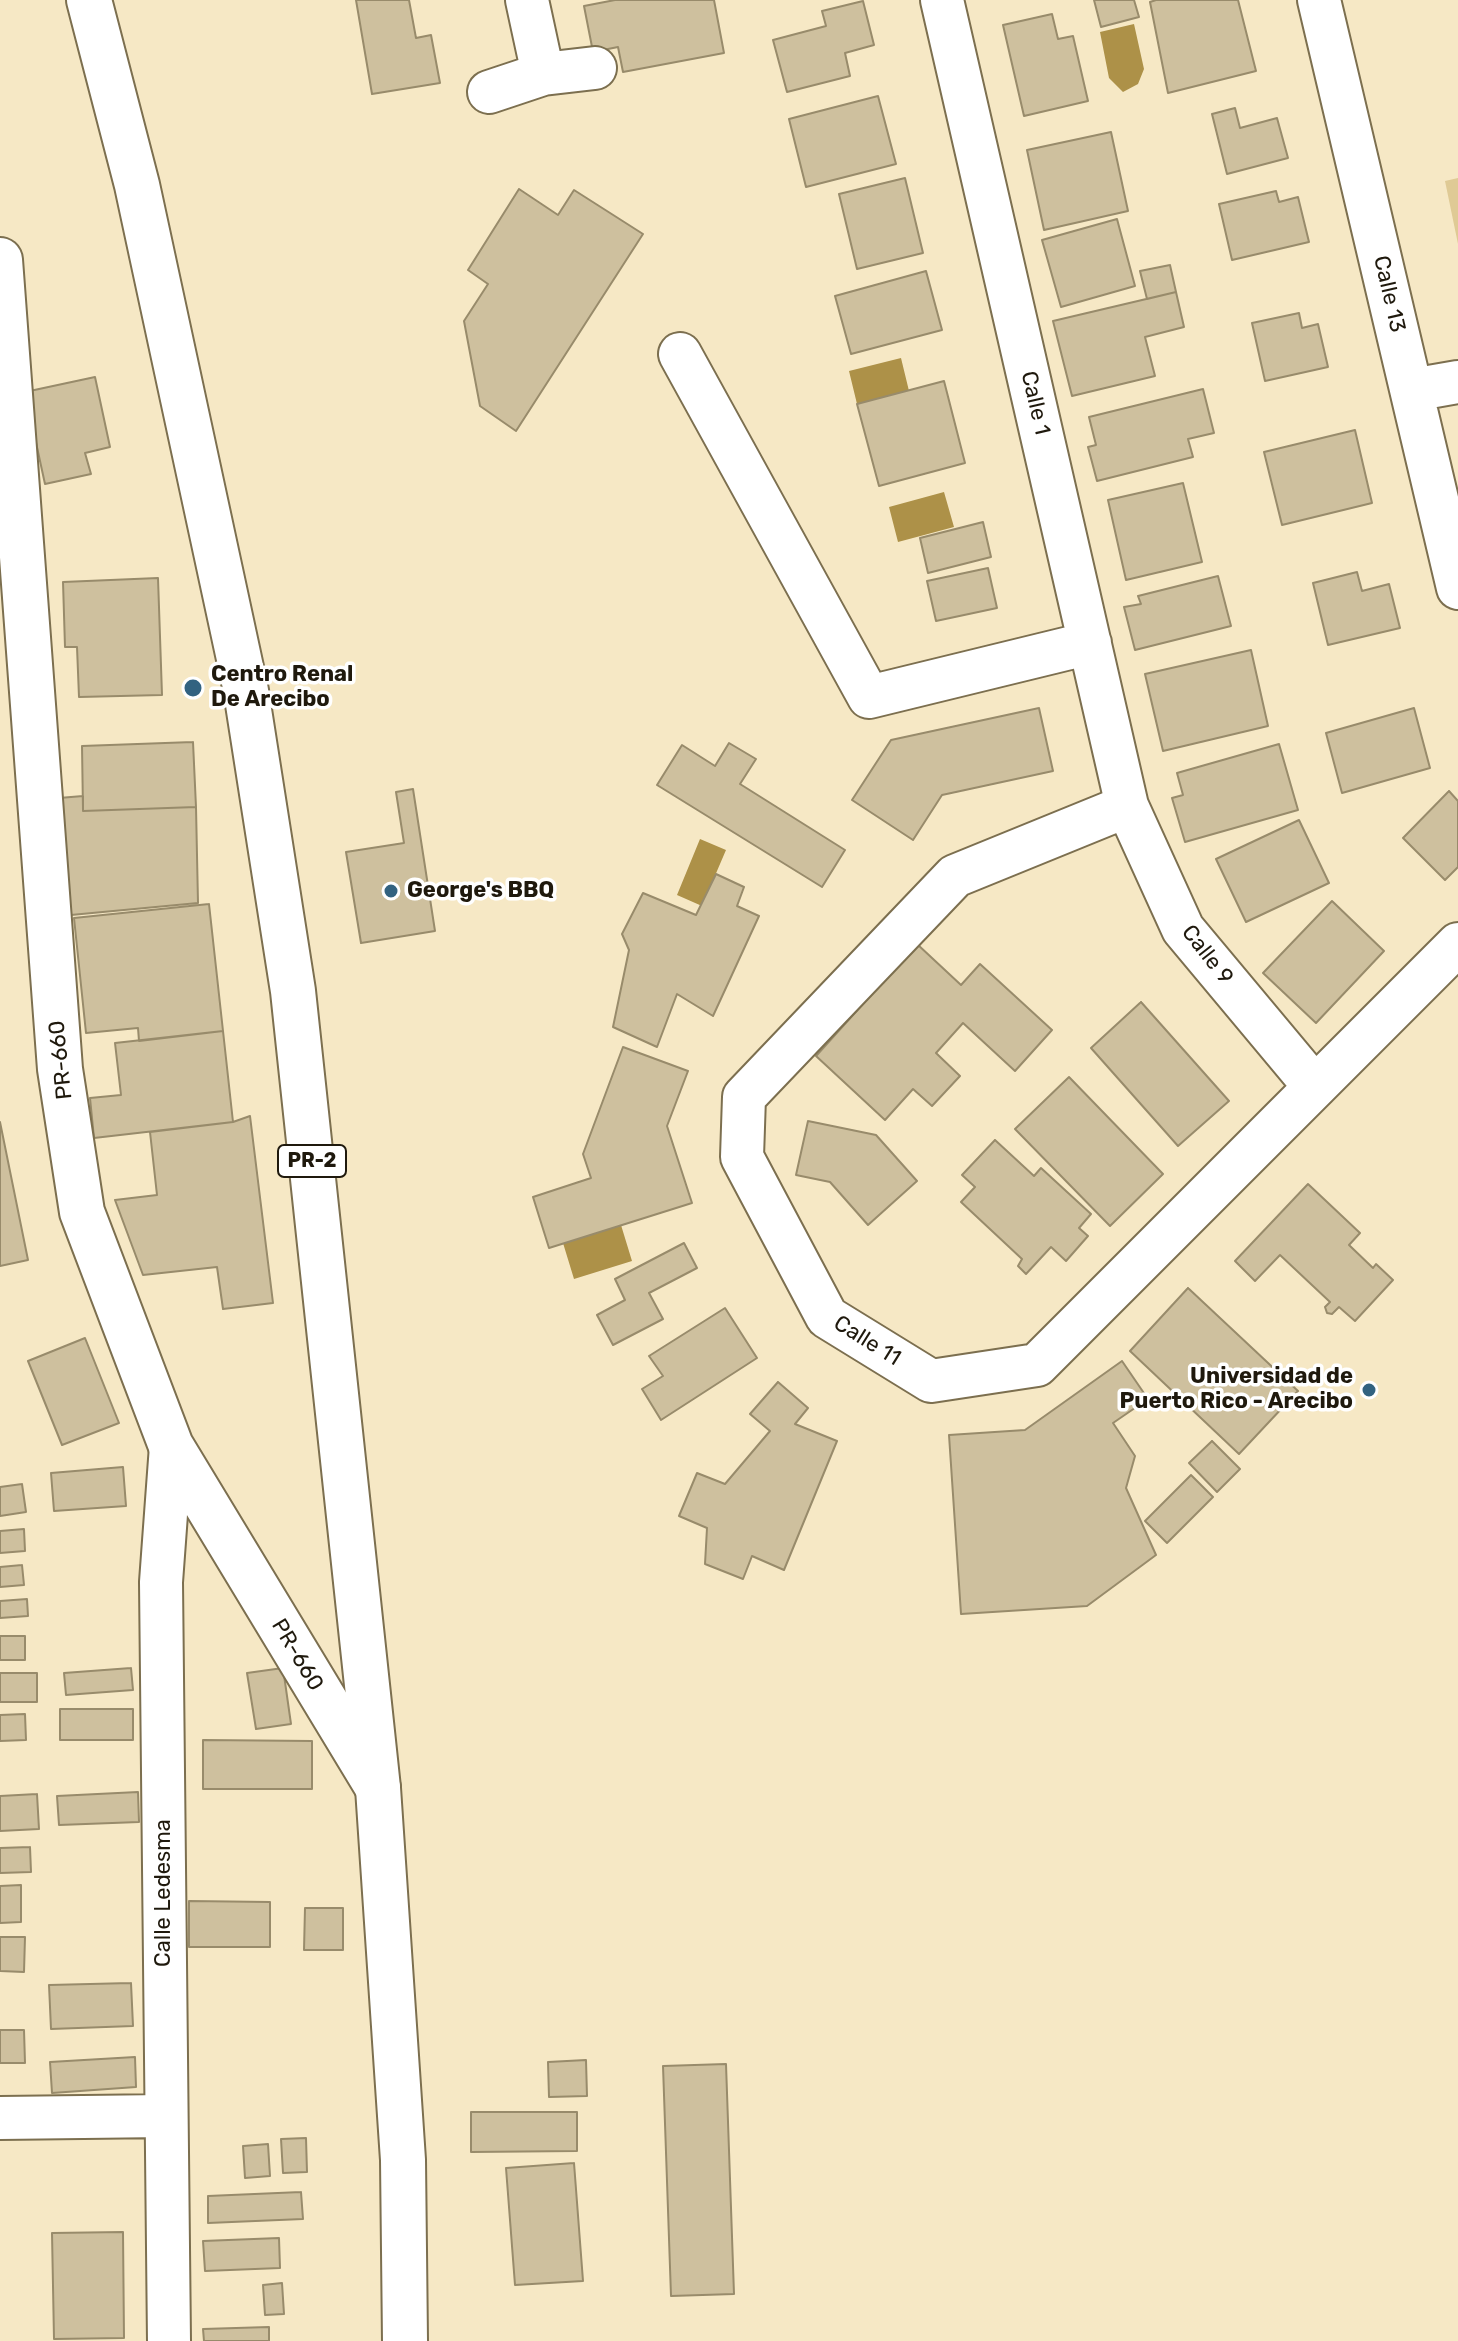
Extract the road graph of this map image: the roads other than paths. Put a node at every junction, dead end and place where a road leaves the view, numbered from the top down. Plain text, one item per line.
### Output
1 (89, 0) edge
2 (527, 0) edge
3 (942, 0) edge
4 (1319, 0) edge
5 (595, 68) dead end
6 (543, 74) junction
7 (489, 92) dead end
8 (0, 260) edge
9 (680, 354) dead end
10 (1458, 382) edge
11 (1412, 390) junction
12 (1458, 588) edge
13 (1090, 643) junction
14 (1127, 806) junction
15 (1458, 944) edge
16 (1315, 1087) junction
17 (171, 1446) junction
18 (378, 1788) junction
19 (166, 2116) junction
20 (0, 2118) edge
21 (169, 2341) edge
22 (405, 2341) edge

1 - 18 main road, PR-2
2 - 6 street
3 - 13 street, Calle 1
4 - 11 street, Calle 13
5 - 6 street
6 - 7 street
8 - 17 main road, PR-660 / PR-660
9 - 13 street
10 - 11 street
11 - 12 street, Calle 13
13 - 14 street, Calle 1
14 - 16 street, Calle 9
14 - 16 street, Calle 11
15 - 16 street, Calle 11
17 - 18 main road, PR-660 / PR-660
17 - 19 street, Calle Ledesma
18 - 22 main road, PR-2
19 - 20 street
19 - 21 street, Calle Ledesma

